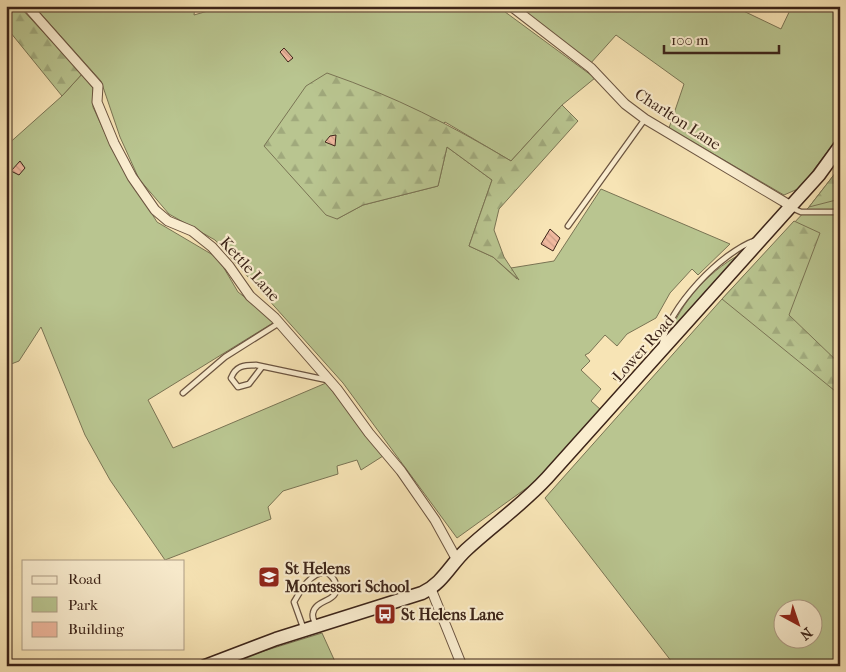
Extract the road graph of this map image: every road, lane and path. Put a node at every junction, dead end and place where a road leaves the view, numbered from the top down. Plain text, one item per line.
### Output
1 (27, 6) edge
2 (512, 6) edge
3 (645, 119) junction
4 (840, 146) edge
5 (791, 207) junction
6 (840, 212) edge
7 (568, 226) dead end
8 (764, 237) junction
9 (279, 323) junction
10 (661, 352) junction
11 (262, 367) junction
12 (329, 380) junction
13 (183, 393) dead end
14 (457, 560) junction
15 (431, 589) junction
16 (311, 629) junction
17 (6, 662) edge
18 (220, 662) edge
19 (8, 666) edge
20 (205, 666) edge
21 (462, 666) edge

1 - 9 street, Kettle Lane
2 - 3 street, Charlton Lane
3 - 5 street, Charlton Lane
3 - 7 lane
4 - 5 main road, Lower Road
5 - 6 lane
5 - 8 main road, Lower Road
8 - 10 main road, Lower Road
8 - 10 lane
9 - 12 street, Kettle Lane
9 - 13 lane
10 - 14 main road, Lower Road
11 - 11 lane
11 - 12 lane
12 - 14 street, Kettle Lane
14 - 15 main road, Lower Road
15 - 16 main road
15 - 21 street
16 - 16 lane
16 - 18 main road
17 - 19 path
18 - 20 main road

